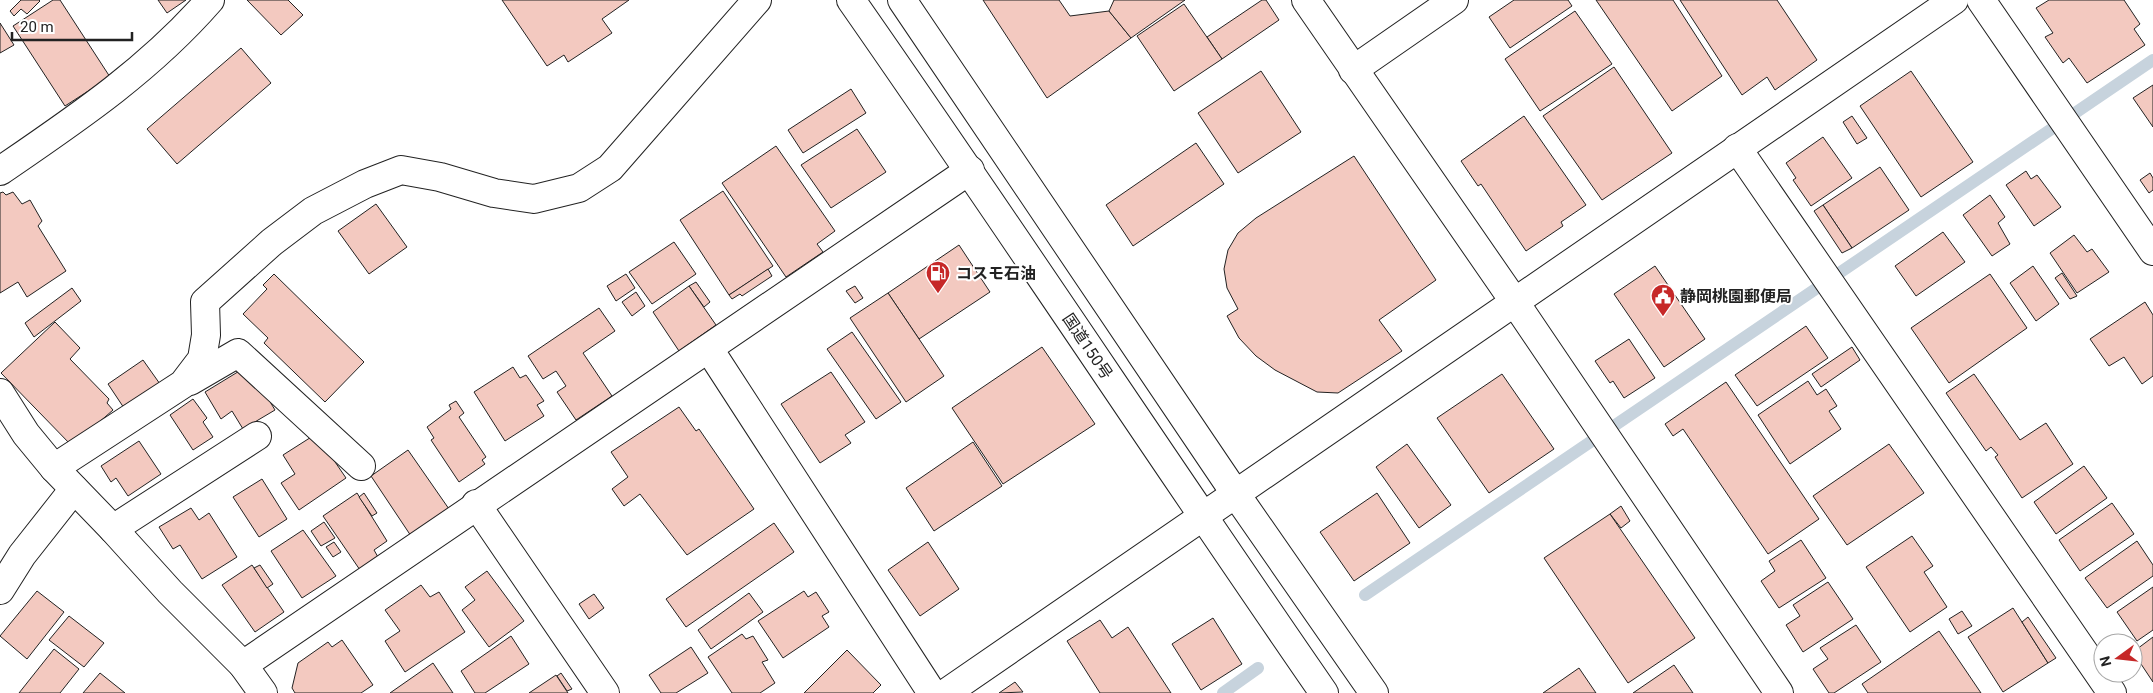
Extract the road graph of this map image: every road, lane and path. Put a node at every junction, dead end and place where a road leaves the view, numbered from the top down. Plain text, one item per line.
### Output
1 (210, 0) edge
2 (756, 0) edge
3 (851, 0) edge
4 (1306, 0) edge
5 (1454, 0) edge
6 (1954, 0) edge
7 (1981, 0) edge
8 (910, 3) edge
9 (1353, 70) junction
10 (1738, 148) junction
11 (970, 170) junction
12 (0, 171) edge
13 (2153, 251) edge
14 (1514, 301) junction
15 (709, 349) junction
16 (183, 384) junction
17 (0, 393) edge
18 (257, 436) dead end
19 (361, 466) dead end
20 (54, 468) junction
21 (74, 489) junction
22 (1235, 493) junction
23 (476, 504) junction
24 (1202, 517) junction
25 (113, 529) junction
26 (0, 590) edge
27 (243, 665) junction
28 (263, 693) edge
29 (605, 693) edge
30 (932, 693) edge
31 (946, 693) edge
32 (1324, 693) edge
33 (1374, 693) edge
34 (1779, 693) edge
35 (2112, 693) edge

1 - 12 main road
2 - 16 main road
3 - 11 main road, 国道150号
4 - 9 main road
5 - 9 main road
6 - 10 main road
7 - 13 main road
8 - 22 main road
9 - 14 main road
10 - 14 main road
10 - 35 main road
11 - 15 main road
11 - 24 main road, 国道150号
14 - 22 main road
14 - 34 main road
15 - 23 main road
15 - 30 main road
16 - 19 main road
16 - 20 main road
17 - 20 main road
18 - 25 main road
20 - 21 main road
21 - 25 main road
21 - 26 main road
22 - 24 main road
22 - 33 main road
23 - 27 main road
23 - 29 main road
24 - 31 main road
24 - 32 main road, 国道150号
25 - 27 main road
27 - 28 main road

